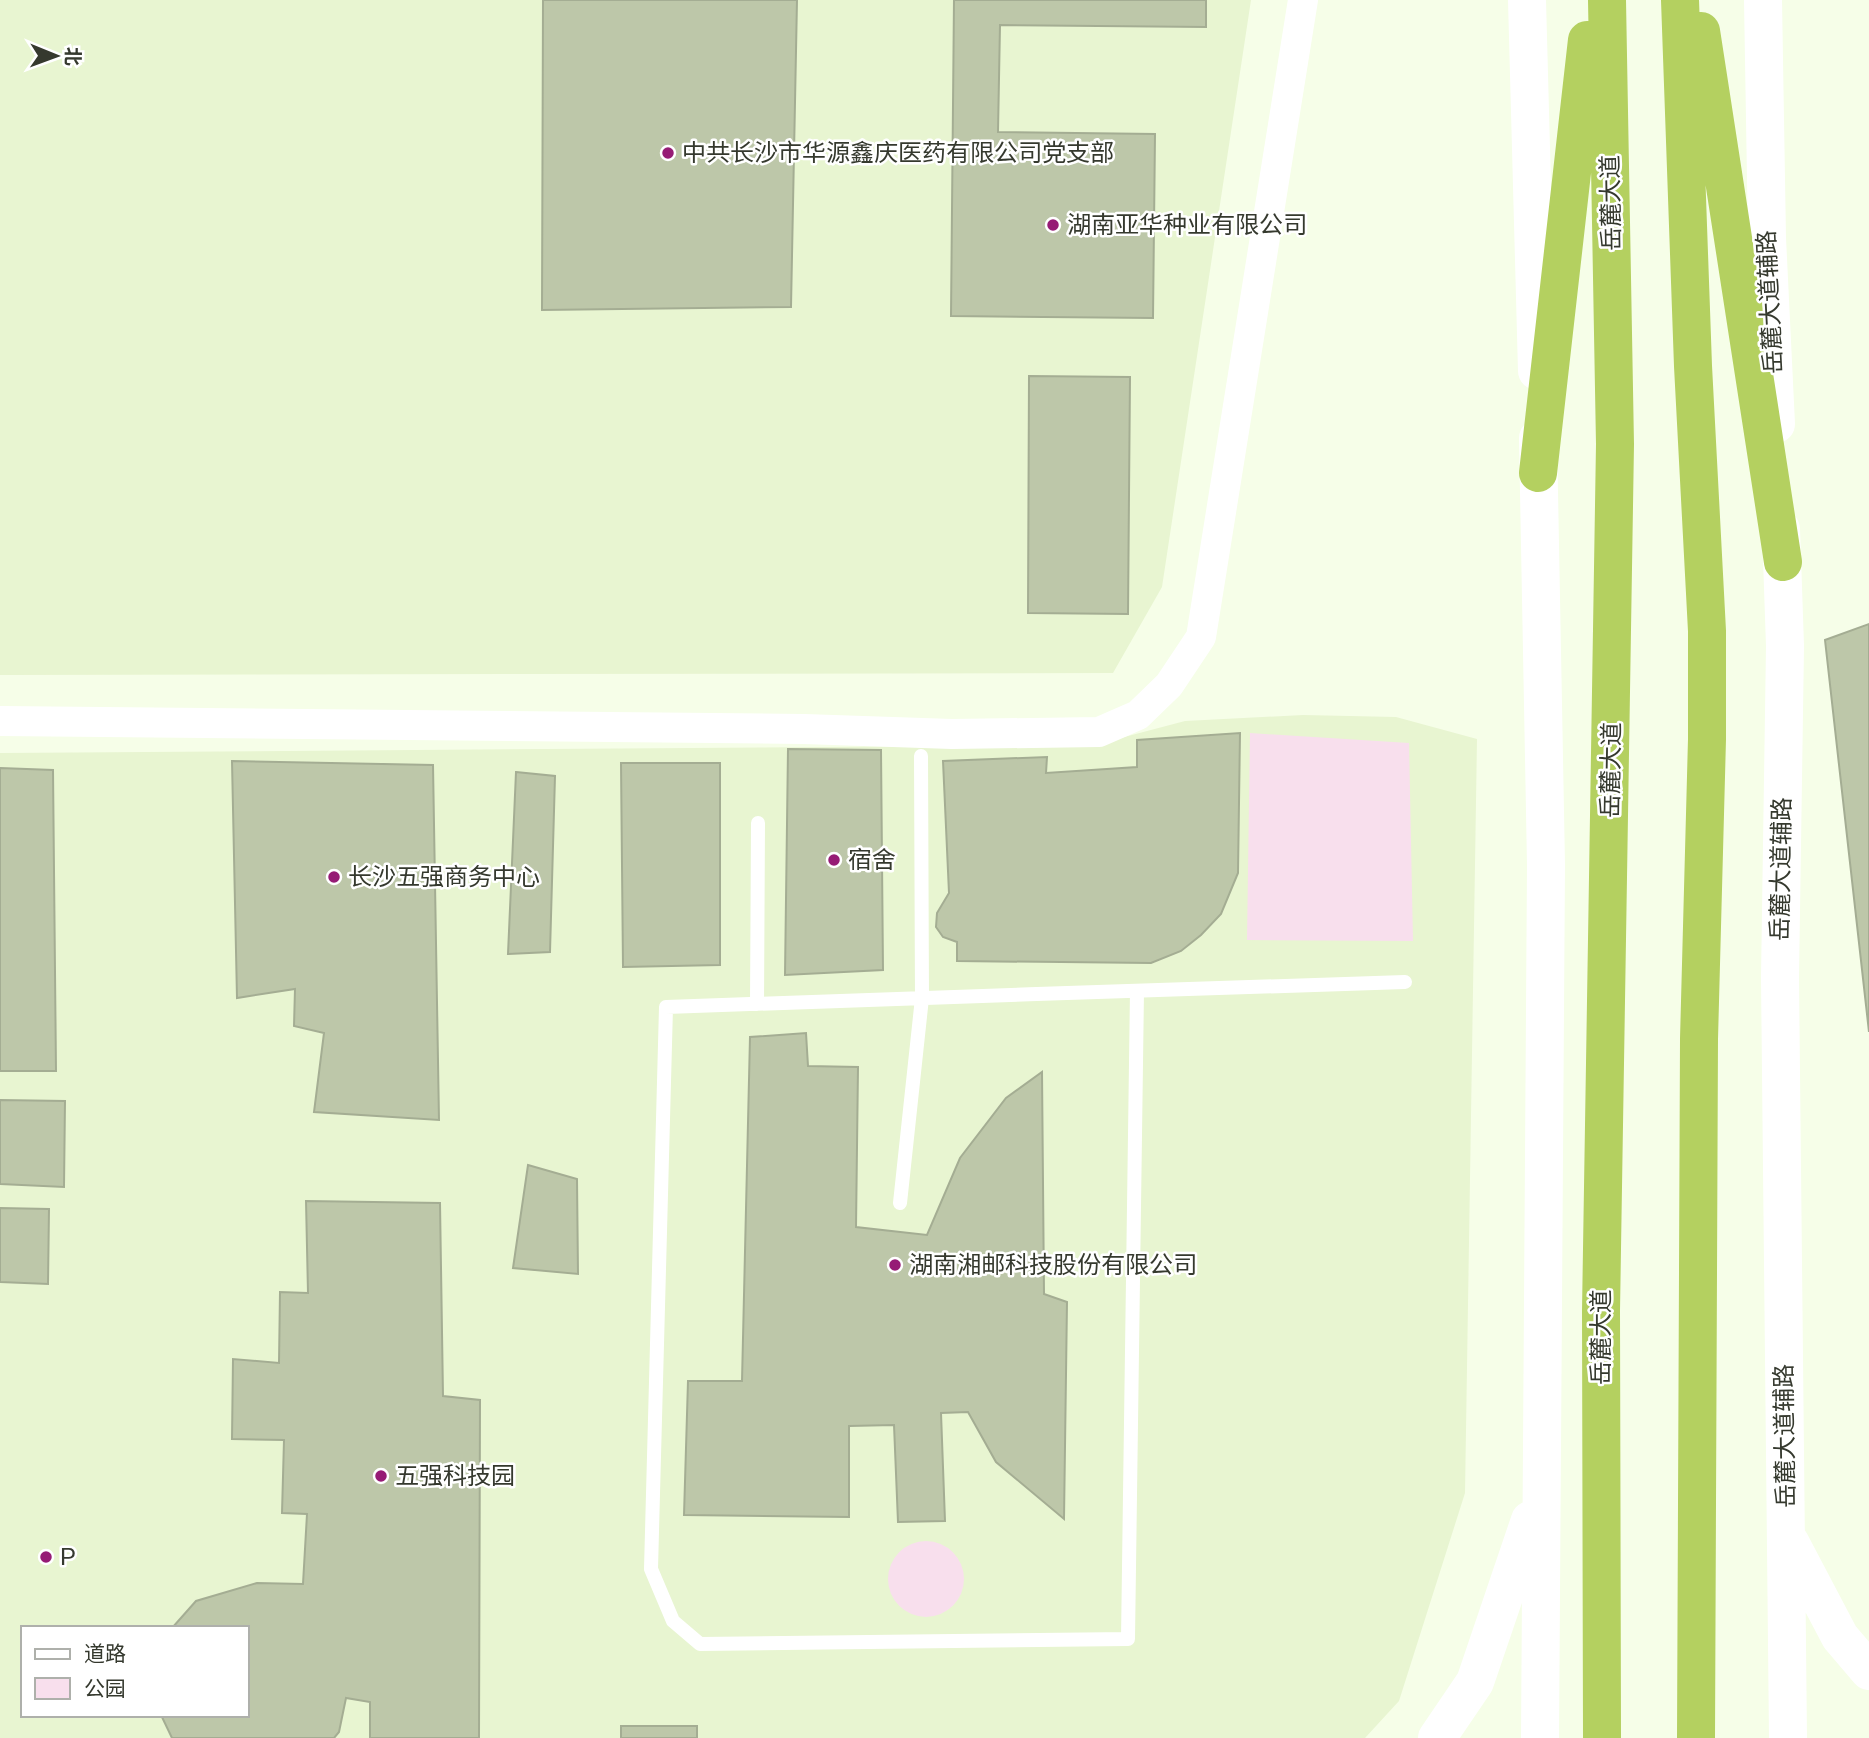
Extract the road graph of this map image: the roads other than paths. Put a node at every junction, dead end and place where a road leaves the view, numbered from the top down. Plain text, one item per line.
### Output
1 (1303, 0) edge
2 (1527, 0) edge
3 (1592, 0) edge
4 (1606, 0) edge
5 (1680, 0) edge
6 (1696, 0) edge
7 (1763, 0) edge
8 (1538, 473) junction
9 (1783, 562) junction
10 (0, 720) edge
11 (921, 756) dead end
12 (758, 823) dead end
13 (1405, 982) dead end
14 (1137, 991) junction
15 (922, 998) junction
16 (757, 1004) junction
17 (900, 1203) dead end
18 (1540, 1492) junction
19 (1786, 1535) junction
20 (1869, 1671) edge
21 (1437, 1738) edge
22 (1540, 1738) edge
23 (1602, 1738) edge
24 (1696, 1738) edge
25 (1788, 1738) edge

1 - 10 street
2 - 8 main road
3 - 8 highway
4 - 23 highway, 岳麓大道
5 - 24 highway
6 - 9 highway
7 - 9 main road, 岳麓大道辅路
8 - 18 main road
9 - 19 main road, 岳麓大道辅路
11 - 15 lane
12 - 16 lane
13 - 14 lane
14 - 15 lane
14 - 16 lane
15 - 16 lane
15 - 17 lane
18 - 21 main road
18 - 22 main road
19 - 20 main road
19 - 25 main road, 岳麓大道辅路

